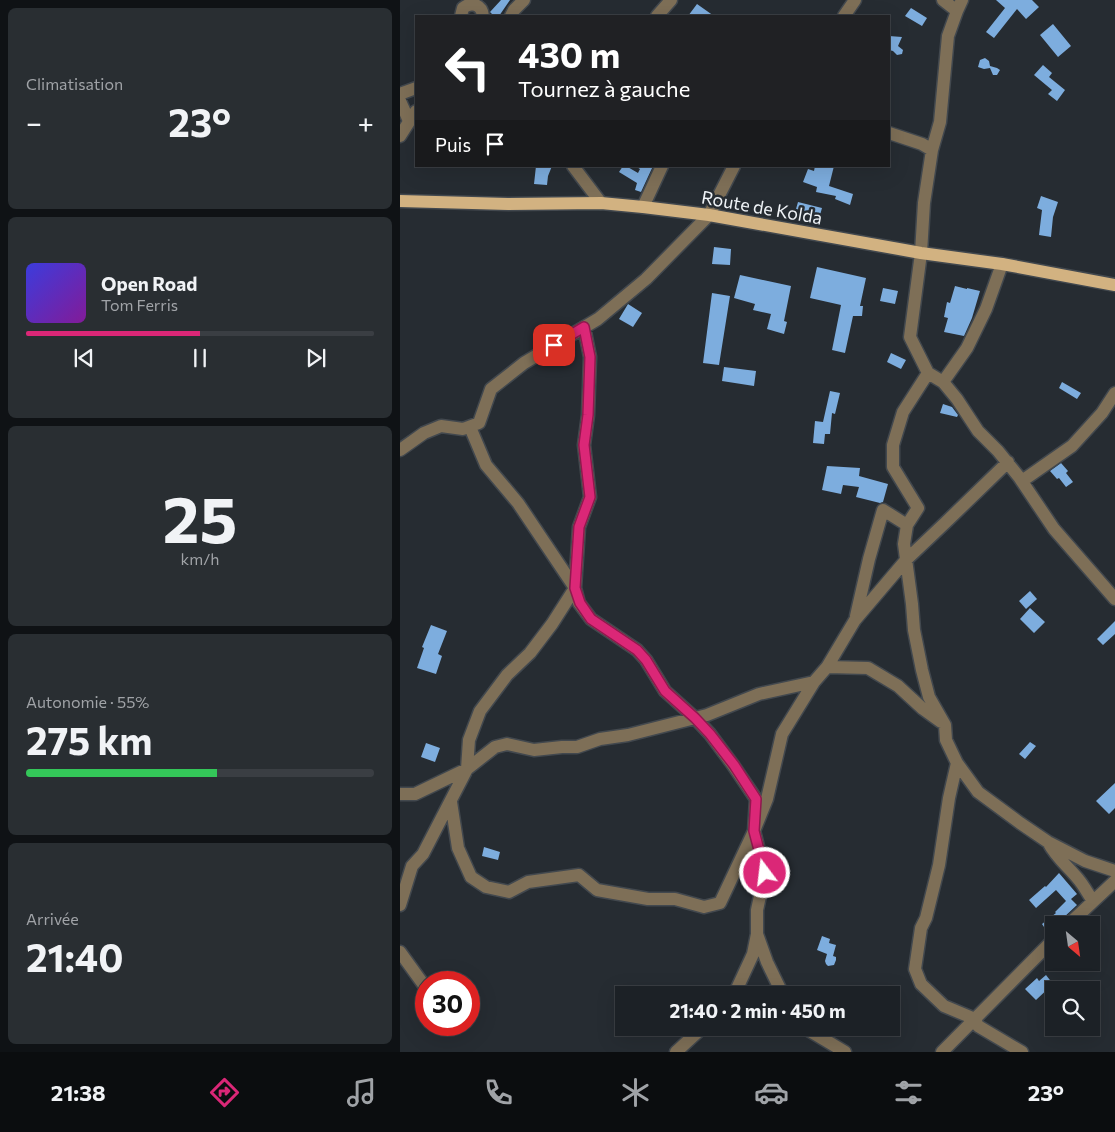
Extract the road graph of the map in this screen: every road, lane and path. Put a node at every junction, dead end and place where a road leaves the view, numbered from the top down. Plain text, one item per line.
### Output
1 (524, 0) edge
2 (671, 0) edge
3 (855, 0) edge
4 (943, 0) edge
5 (960, 5) edge
6 (460, 15) edge
7 (483, 15) edge
8 (512, 15) edge
9 (657, 15) edge
10 (845, 15) edge
11 (415, 88) edge
12 (400, 94) edge
13 (400, 101) edge
14 (413, 116) edge
15 (890, 133) edge
16 (400, 136) edge
17 (932, 150) junction
18 (574, 167) edge
19 (662, 167) edge
20 (733, 167) edge
21 (400, 201) edge
22 (601, 203) junction
23 (643, 206) junction
24 (709, 215) junction
25 (921, 253) junction
26 (1002, 264) junction
27 (1115, 285) edge
28 (584, 327) junction
29 (928, 373) junction
30 (943, 382) junction
31 (1115, 393) edge
32 (470, 427) junction
33 (400, 450) edge
34 (1008, 462) junction
35 (1022, 481) junction
36 (907, 526) junction
37 (906, 560) junction
38 (575, 588) junction
39 (1115, 598) edge
40 (855, 620) junction
41 (827, 667) junction
42 (814, 682) junction
43 (695, 718) junction
44 (945, 725) junction
45 (957, 763) junction
46 (468, 769) junction
47 (400, 794) edge
48 (451, 802) junction
49 (754, 831) junction
50 (1048, 842) junction
51 (1115, 871) edge
52 (1115, 881) edge
53 (1093, 901) junction
54 (400, 905) edge
55 (1077, 916) edge
56 (757, 934) junction
57 (1045, 948) edge
58 (400, 952) edge
59 (415, 973) edge
60 (738, 986) edge
61 (779, 986) edge
62 (975, 1019) junction
63 (693, 1036) edge
64 (818, 1036) edge
65 (676, 1052) edge
66 (845, 1052) edge
67 (942, 1052) edge
68 (1022, 1052) edge

1 - 8 street
2 - 9 street
3 - 10 street
4 - 5 street
5 - 17 street
6 - 7 street
11 - 12 street
13 - 14 street
14 - 16 street
15 - 17 street
17 - 25 street
18 - 22 street
19 - 23 street
20 - 24 street
21 - 22 main road, Route de Kolda
22 - 23 main road, Route de Kolda
23 - 24 main road, Route de Kolda
24 - 25 main road, Route de Kolda
24 - 28 street
25 - 26 main road, Route de Kolda
25 - 29 street
26 - 27 main road, Route de Kolda
26 - 30 street
28 - 32 street
28 - 38 street
29 - 30 street
29 - 36 street
30 - 34 street
31 - 35 street
32 - 33 street
32 - 38 street
34 - 35 street
34 - 37 street
35 - 39 street
36 - 37 street
36 - 40 street
37 - 40 street
37 - 44 street
38 - 43 street
38 - 46 street
40 - 41 street
41 - 42 street
41 - 44 street
42 - 43 street
42 - 49 street
43 - 46 street
43 - 49 street
44 - 45 street
45 - 50 street
45 - 62 street
46 - 47 street
46 - 48 street
48 - 49 street
48 - 54 street
49 - 56 street
50 - 51 street
50 - 53 street
52 - 53 street
53 - 55 street
56 - 60 street
56 - 61 street
57 - 62 street
58 - 59 street
62 - 67 street
62 - 68 street
63 - 65 street
64 - 66 street

